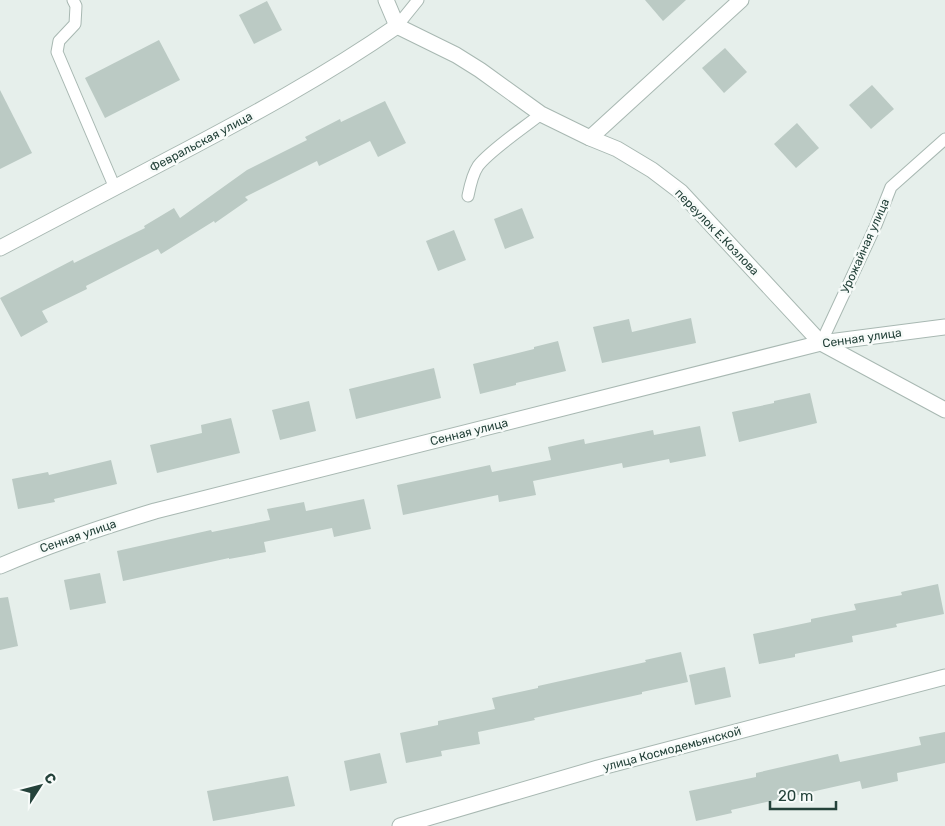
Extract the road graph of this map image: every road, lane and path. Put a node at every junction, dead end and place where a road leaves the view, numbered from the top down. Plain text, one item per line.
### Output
1 (73, 0) edge
2 (386, 0) edge
3 (418, 0) edge
4 (741, 0) edge
5 (397, 26) junction
6 (541, 114) junction
7 (590, 138) junction
8 (945, 139) edge
9 (115, 188) junction
10 (468, 196) dead end
11 (0, 248) edge
12 (945, 327) edge
13 (821, 343) junction
14 (945, 410) edge
15 (0, 566) edge
16 (945, 677) edge
17 (400, 826) edge

1 - 9 lane
2 - 5 street
3 - 5 lane
4 - 7 street
5 - 6 street, переулок Е.Козлова
5 - 9 street, Февральская улица
6 - 7 street, переулок Е.Козлова
6 - 10 lane
7 - 13 street, переулок Е.Козлова
8 - 13 lane, Урожайная улица
9 - 11 street, Февральская улица
12 - 13 street, Сенная улица
13 - 14 street, переулок Е.Козлова
13 - 15 street, Сенная улица
16 - 17 street, улица Космодемьянской

